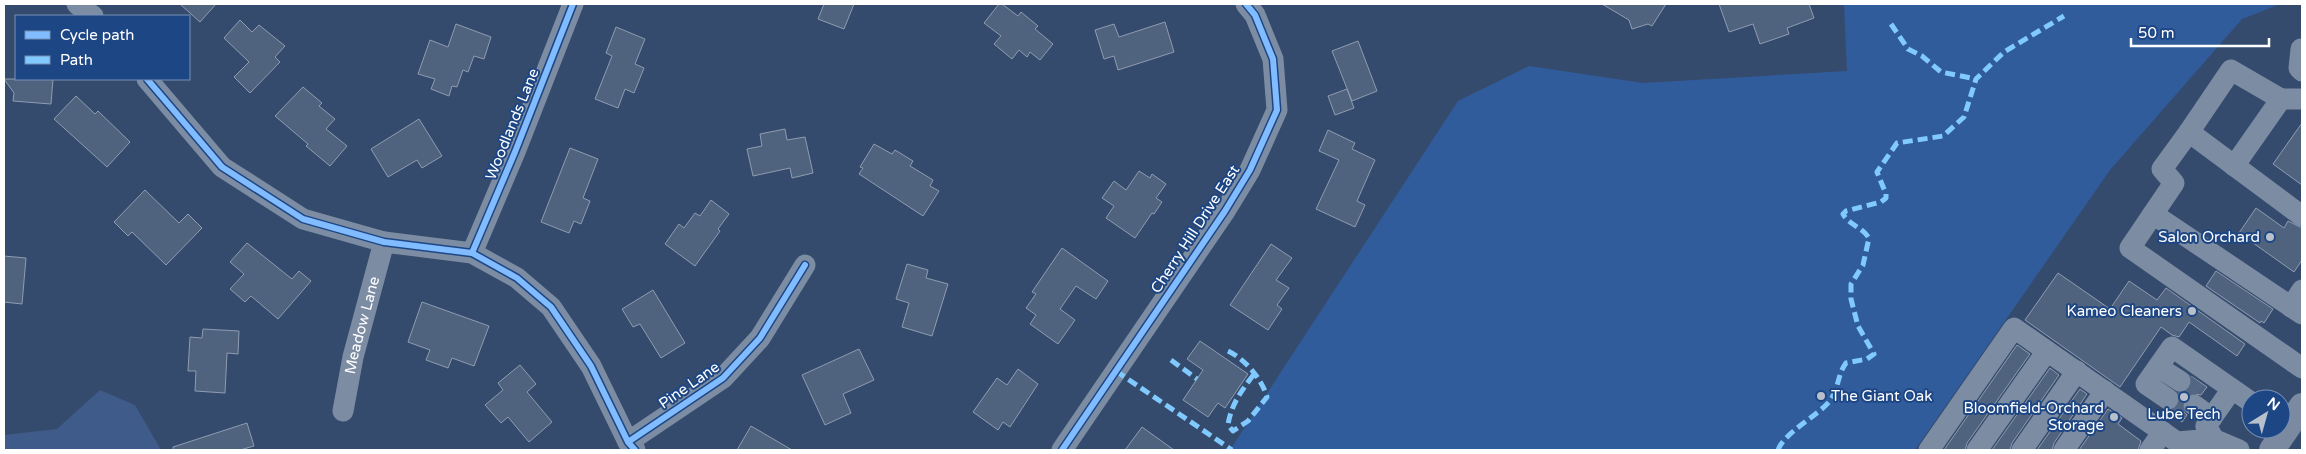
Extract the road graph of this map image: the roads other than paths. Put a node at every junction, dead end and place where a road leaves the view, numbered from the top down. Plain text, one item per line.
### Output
1 (77, 4) edge
2 (573, 4) edge
3 (1246, 4) edge
4 (93, 15) edge
5 (2300, 49) dead end
6 (2302, 71) edge
7 (148, 80) edge
8 (2281, 99) junction
9 (2302, 100) edge
10 (2189, 132) junction
11 (2234, 166) junction
12 (2153, 214) junction
13 (2302, 216) edge
14 (384, 242) junction
15 (472, 253) junction
16 (805, 265) dead end
17 (2298, 304) edge
18 (2048, 350) junction
19 (2302, 368) edge
20 (2076, 371) junction
21 (2232, 389) junction
22 (2105, 391) junction
23 (2174, 391) tunnel mouth
24 (2241, 395) edge
25 (2194, 405) tunnel mouth
26 (2302, 406) edge
27 (343, 410) dead end
28 (2291, 418) edge
29 (2214, 428) edge
30 (2163, 432) junction
31 (631, 446) edge
32 (1062, 450) edge
33 (1929, 450) edge
34 (1977, 450) edge
35 (2022, 450) edge
36 (2064, 450) edge
37 (2150, 450) edge
38 (2239, 450) edge

1 - 4 street
2 - 15 street, Woodlands Lane
3 - 32 street, Cherry Hill Drive East
5 - 6 street
7 - 14 street
8 - 9 street
8 - 10 street
8 - 11 street
10 - 11 street
10 - 12 street
11 - 13 street
12 - 17 street
12 - 19 street
14 - 15 street
14 - 27 street, Meadow Lane
15 - 31 street
16 - 31 street, Pine Lane
18 - 20 street
18 - 33 street
18 - 34 street
20 - 22 street
20 - 35 street
21 - 23 street
21 - 24 street
21 - 29 street
22 - 30 street
22 - 36 street
25 - 29 street
26 - 28 main road
29 - 30 street
29 - 38 street
30 - 37 street

